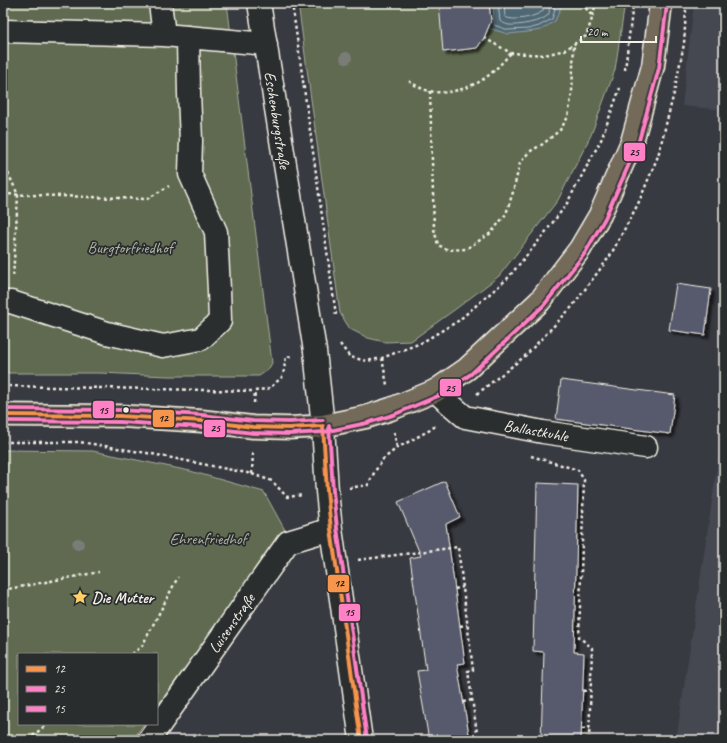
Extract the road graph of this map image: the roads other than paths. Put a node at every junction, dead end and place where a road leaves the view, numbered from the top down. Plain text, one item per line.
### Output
1 (160, 3) edge
2 (259, 3) edge
3 (661, 3) edge
4 (3, 31) edge
5 (164, 35) junction
6 (188, 37) junction
7 (266, 44) junction
8 (7, 302) edge
9 (435, 391) junction
10 (3, 415) edge
11 (323, 426) junction
12 (646, 447) dead end
13 (331, 529) junction
14 (149, 740) edge
15 (362, 740) edge

1 - 5 street
2 - 7 street, Eschenburgstraße
3 - 9 main road
4 - 5 street
5 - 6 street
6 - 7 street
6 - 8 street
7 - 11 street, Eschenburgstraße
9 - 11 main road
9 - 12 street, Ballastkuhle
10 - 11 main road
11 - 13 street
13 - 14 street, Luisenstraße
13 - 15 street

